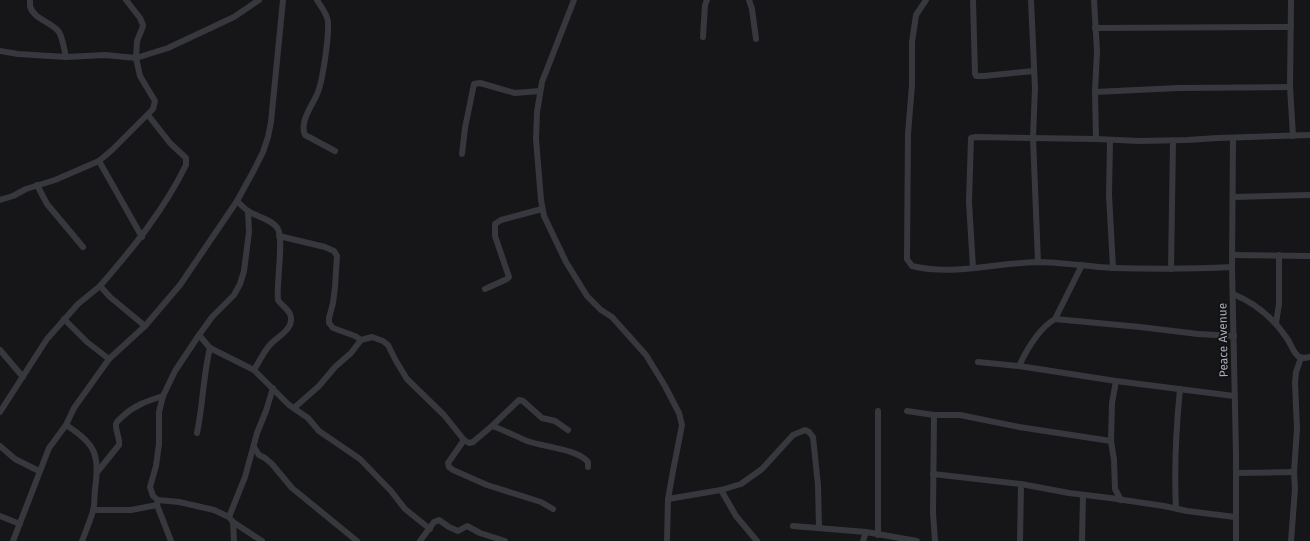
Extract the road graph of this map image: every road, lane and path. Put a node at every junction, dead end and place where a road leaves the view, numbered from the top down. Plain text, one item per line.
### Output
1 (30, 0) edge
2 (126, 0) edge
3 (259, 0) edge
4 (284, 0) edge
5 (316, 0) edge
6 (574, 0) edge
7 (707, 0) edge
8 (749, 0) edge
9 (926, 0) edge
10 (972, 0) edge
11 (1031, 0) edge
12 (1094, 0) edge
13 (1291, 0) edge
14 (1291, 27) junction
15 (1095, 28) junction
16 (703, 37) dead end
17 (756, 39) dead end
18 (0, 51) edge
19 (66, 57) junction
20 (136, 58) junction
21 (1034, 71) junction
22 (1290, 87) junction
23 (540, 91) junction
24 (1095, 92) junction
25 (148, 115) junction
26 (1310, 135) edge
27 (1293, 136) junction
28 (1033, 137) junction
29 (1233, 138) junction
30 (1096, 139) junction
31 (1110, 140) junction
32 (1173, 141) junction
33 (335, 150) dead end
34 (462, 154) dead end
35 (99, 161) junction
36 (37, 185) junction
37 (1310, 195) edge
38 (1233, 197) junction
39 (0, 200) edge
40 (237, 201) junction
41 (542, 208) junction
42 (248, 211) junction
43 (279, 236) junction
44 (142, 237) junction
45 (83, 247) dead end
46 (1232, 255) junction
47 (1279, 255) junction
48 (1310, 256) edge
49 (1038, 262) junction
50 (1082, 266) junction
51 (1232, 267) junction
52 (973, 268) junction
53 (1113, 268) junction
54 (1171, 269) junction
55 (100, 286) junction
56 (485, 289) dead end
57 (1233, 294) junction
58 (64, 319) junction
59 (1055, 319) junction
60 (1276, 323) junction
61 (145, 326) junction
62 (199, 335) junction
63 (1234, 336) junction
64 (361, 340) junction
65 (210, 348) junction
66 (0, 350) edge
67 (1310, 357) edge
68 (1301, 358) junction
69 (109, 360) junction
70 (978, 362) dead end
71 (1020, 366) junction
72 (254, 370) junction
73 (23, 377) junction
74 (1116, 382) junction
75 (273, 388) junction
76 (1180, 389) junction
77 (163, 396) junction
78 (1234, 396) junction
79 (294, 408) junction
80 (878, 410) dead end
81 (907, 411) dead end
82 (0, 412) edge
83 (934, 415) junction
84 (66, 424) junction
85 (492, 426) junction
86 (568, 430) dead end
87 (197, 433) dead end
88 (464, 440) junction
89 (1111, 441) junction
90 (0, 446) edge
91 (254, 447) junction
92 (259, 455) junction
93 (250, 462) junction
94 (588, 467) dead end
95 (98, 471) junction
96 (39, 472) junction
97 (1294, 472) junction
98 (1236, 473) junction
99 (933, 474) junction
100 (1021, 484) junction
101 (1115, 489) junction
102 (720, 490) junction
103 (1083, 495) junction
104 (1110, 498) junction
105 (668, 499) junction
106 (1121, 500) junction
107 (157, 502) junction
108 (1176, 508) junction
109 (553, 509) dead end
110 (93, 510) junction
111 (0, 516) edge
112 (1235, 517) junction
113 (231, 520) junction
114 (20, 524) junction
115 (793, 526) dead end
116 (819, 528) junction
117 (430, 529) junction
118 (866, 532) junction
119 (878, 535) junction
120 (490, 539) edge
121 (13, 541) edge
122 (82, 541) edge
123 (171, 541) edge
124 (234, 541) edge
125 (262, 541) edge
126 (357, 541) edge
127 (420, 541) edge
128 (505, 541) edge
129 (667, 541) edge
130 (757, 541) edge
131 (863, 541) edge
132 (917, 541) edge
133 (935, 541) edge
134 (1020, 541) edge
135 (1082, 541) edge
136 (1236, 541) edge
137 (1291, 541) edge

1 - 19 street
2 - 20 street
3 - 20 street
4 - 40 street
5 - 33 street
6 - 23 street
7 - 16 street
8 - 17 street
9 - 52 street
10 - 21 street
11 - 21 street
12 - 15 street
13 - 14 street
14 - 15 street
14 - 22 street
15 - 24 street
18 - 19 street
19 - 20 street
20 - 25 street
21 - 28 street
22 - 24 street
22 - 27 street
23 - 34 street
23 - 41 street
24 - 30 street
25 - 35 street
25 - 44 street
26 - 27 street
27 - 29 street
28 - 30 street
28 - 49 street
28 - 52 street
29 - 32 street
29 - 38 street, Peace Avenue
30 - 31 street
31 - 32 street
31 - 53 street
32 - 54 street
35 - 36 street
35 - 44 street
36 - 39 street
36 - 45 street
37 - 38 street
38 - 46 street, Peace Avenue
40 - 42 street
40 - 61 street
41 - 56 street
41 - 105 street
42 - 43 street
42 - 62 street
43 - 64 street
43 - 72 street
44 - 55 street
46 - 47 street
46 - 51 street, Peace Avenue
47 - 48 street
47 - 60 street
49 - 50 street
49 - 52 street
50 - 53 street
50 - 59 street
51 - 54 street
51 - 57 street, Peace Avenue
53 - 54 street
55 - 58 street
55 - 61 street
57 - 60 street
57 - 63 street, Peace Avenue
58 - 69 street
58 - 73 street
59 - 63 street
59 - 71 street
60 - 68 street
61 - 69 street
62 - 65 street
62 - 77 street
63 - 78 street, Peace Avenue
64 - 79 street
64 - 88 street
65 - 72 street
65 - 87 street
66 - 73 street
67 - 68 street
68 - 97 street
69 - 84 street
70 - 71 street
71 - 74 street
72 - 75 street
73 - 82 street
74 - 76 street
74 - 89 street
75 - 79 street
75 - 91 street
76 - 78 street
76 - 108 street
77 - 95 street
77 - 107 street
78 - 98 street, Peace Avenue
79 - 117 street
80 - 119 street
81 - 83 street
83 - 89 street
83 - 99 street
84 - 95 street
84 - 96 street
85 - 86 street
85 - 88 street
85 - 94 street
88 - 109 street
89 - 101 street
90 - 96 street
91 - 92 street
91 - 93 street
92 - 93 street
92 - 126 street
93 - 113 street
95 - 110 street
96 - 114 street
97 - 98 street
97 - 137 street
98 - 112 street, Peace Avenue
99 - 100 street
99 - 133 street
100 - 103 street
100 - 134 street
101 - 104 street
101 - 106 street
102 - 105 street
102 - 116 street
102 - 130 street
103 - 104 street
103 - 135 street
104 - 106 street
105 - 129 street
106 - 108 street
107 - 110 street
107 - 113 street
107 - 123 street
108 - 112 street
110 - 122 street
111 - 114 street
112 - 136 street, Peace Avenue
113 - 124 street
113 - 125 street
114 - 121 street
115 - 116 street
116 - 118 street
117 - 120 street
117 - 127 street
118 - 119 street
118 - 131 street
119 - 132 street
120 - 128 street

